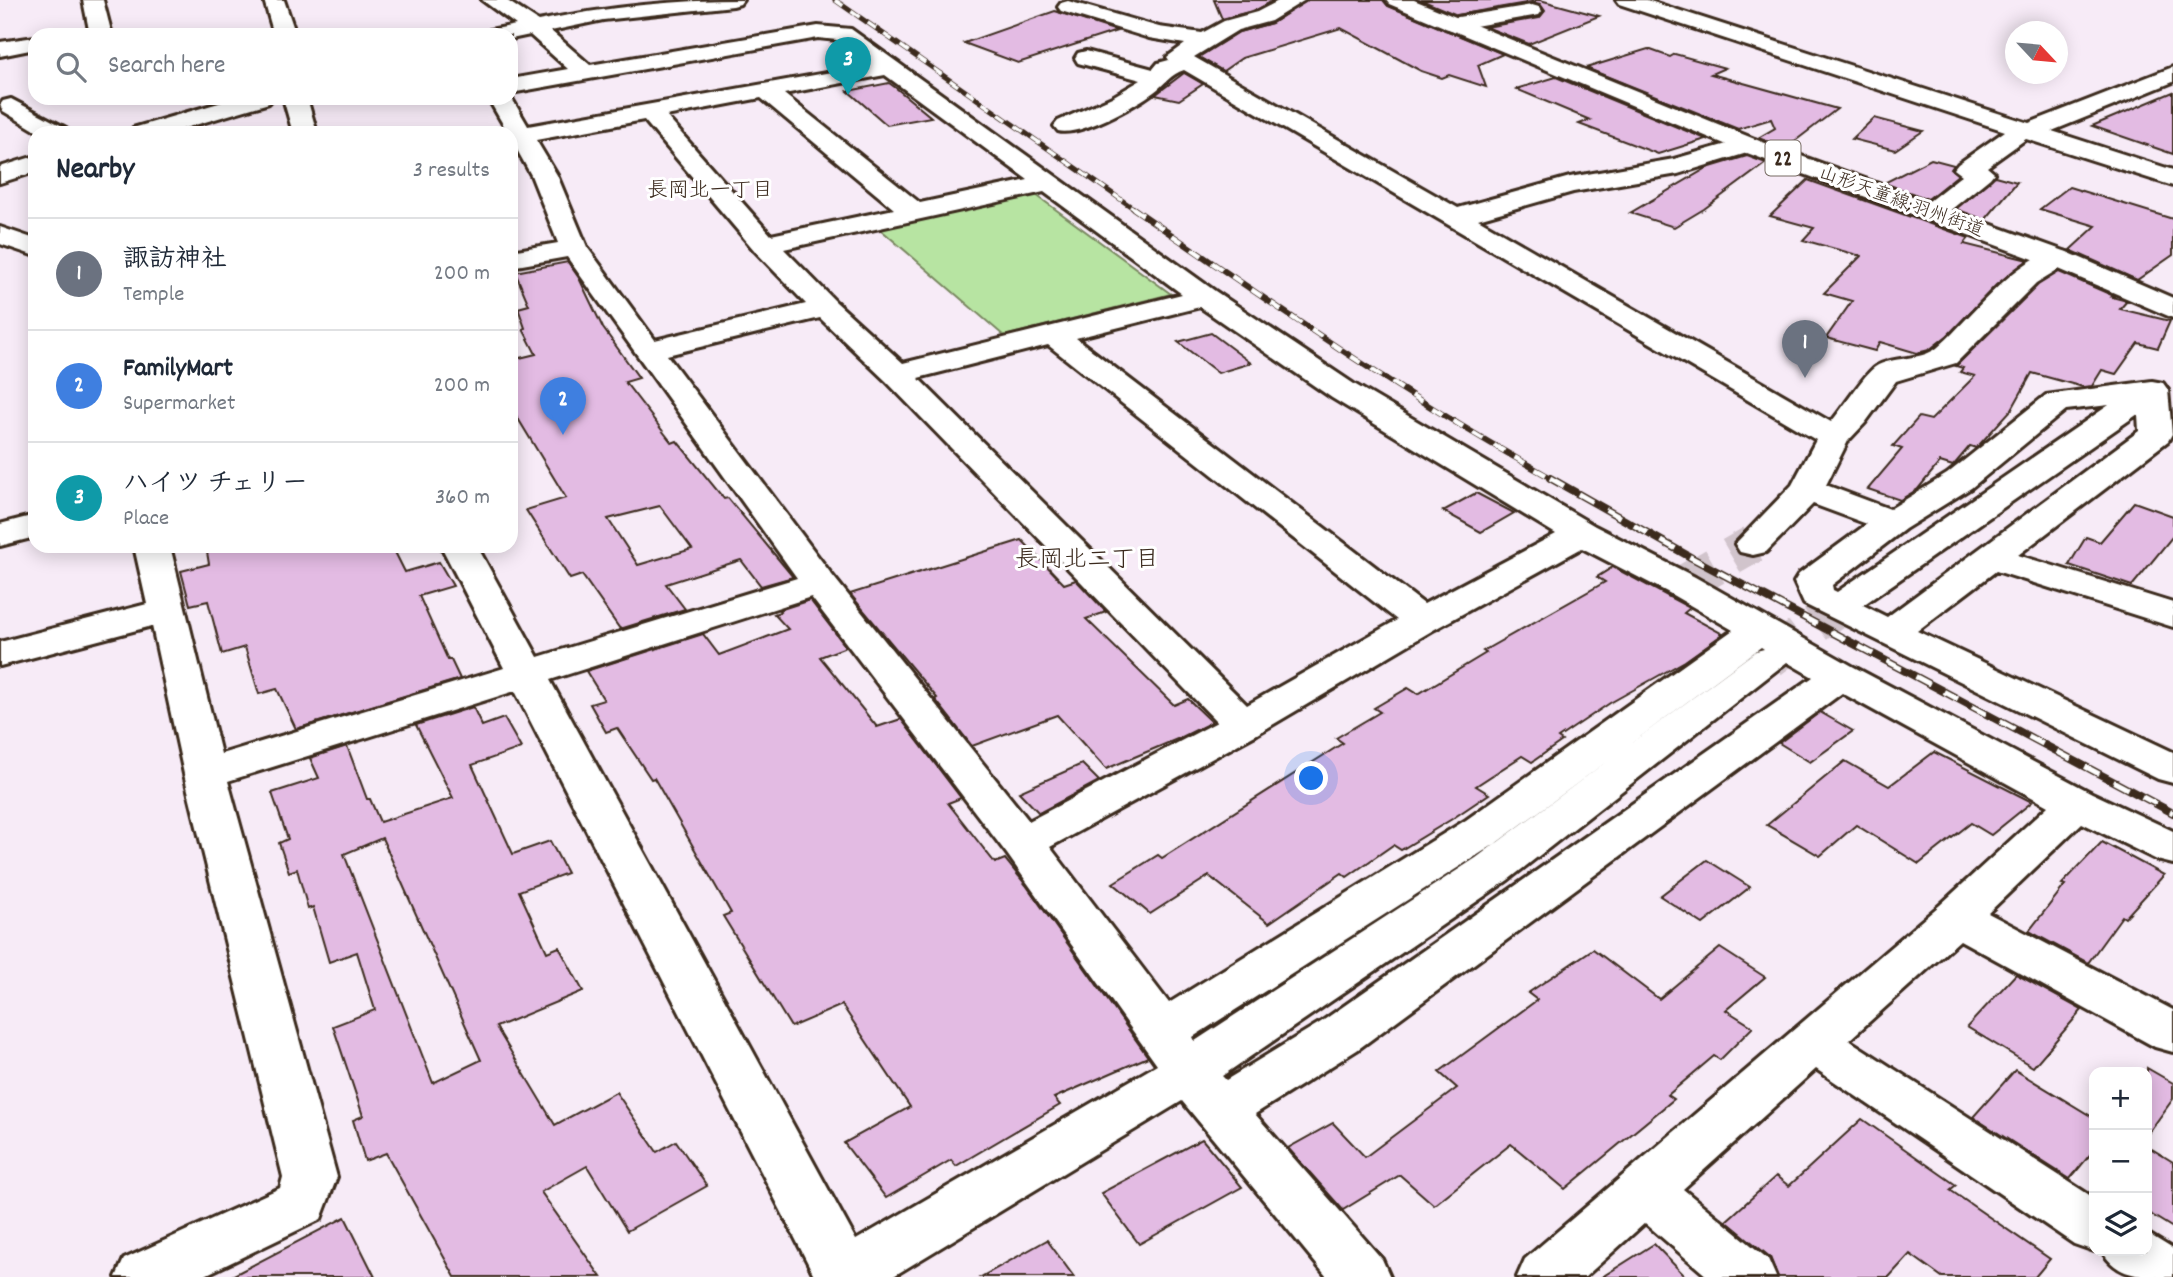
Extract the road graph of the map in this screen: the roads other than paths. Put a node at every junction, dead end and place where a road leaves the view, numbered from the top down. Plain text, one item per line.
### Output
1 (93, 0) edge
2 (274, 0) edge
3 (492, 0) edge
4 (733, 0) edge
5 (1296, 0) edge
6 (1626, 0) edge
7 (1407, 1) edge
8 (1068, 7) dead end
9 (1532, 11) dead end
10 (1452, 24) junction
11 (534, 27) junction
12 (95, 28) edge
13 (283, 28) edge
14 (518, 31) edge
15 (1203, 40) junction
16 (28, 44) edge
17 (0, 49) edge
18 (1086, 58) dead end
19 (1186, 62) junction
20 (889, 68) junction
21 (585, 73) junction
22 (2173, 74) edge
23 (1159, 78) junction
24 (518, 85) edge
25 (766, 91) junction
26 (28, 102) edge
27 (237, 105) edge
28 (297, 105) edge
29 (504, 105) edge
30 (6, 108) edge
31 (650, 112) junction
32 (43, 126) edge
33 (166, 126) edge
34 (303, 126) edge
35 (516, 126) edge
36 (1066, 126) dead end
37 (518, 130) edge
38 (2025, 131) junction
39 (521, 135) junction
40 (1748, 145) junction
41 (28, 166) edge
42 (0, 175) edge
43 (2173, 178) edge
44 (1050, 183) junction
45 (1933, 211) junction
46 (914, 212) junction
47 (1457, 217) junction
48 (0, 235) edge
49 (765, 245) junction
50 (28, 248) edge
51 (574, 248) junction
52 (28, 254) edge
53 (518, 258) edge
54 (2057, 258) junction
55 (0, 264) edge
56 (1205, 297) junction
57 (826, 309) junction
58 (2173, 309) edge
59 (1053, 335) junction
60 (649, 351) junction
61 (897, 374) junction
62 (2163, 382) edge
63 (1834, 437) junction
64 (1807, 490) junction
65 (1893, 522) junction
66 (28, 528) edge
67 (1582, 534) junction
68 (0, 535) edge
69 (1754, 544) tunnel mouth
70 (154, 553) edge
71 (463, 553) edge
72 (1990, 558) junction
73 (819, 583) junction
74 (1853, 596) tunnel mouth
75 (169, 610) junction
76 (2173, 616) edge
77 (1422, 621) junction
78 (1890, 633) junction
79 (1765, 644) junction
80 (0, 654) edge
81 (527, 674) junction
82 (1840, 676) junction
83 (1243, 725) junction
84 (2173, 769) edge
85 (205, 774) junction
86 (2077, 803) junction
87 (1023, 844) junction
88 (2173, 849) edge
89 (1956, 917) junction
90 (2173, 1034) edge
91 (1815, 1043) junction
92 (1190, 1071) junction
93 (1646, 1190) junction
94 (2089, 1224) edge
95 (2138, 1256) edge
96 (144, 1277) edge
97 (845, 1277) edge
98 (1362, 1277) edge
99 (1545, 1277) edge
100 (1748, 1277) edge
101 (2169, 1277) edge

1 - 12 street
2 - 13 street
3 - 11 street
4 - 11 street
5 - 15 street
6 - 38 street
7 - 10 street, 山形天童線;羽州街道 / 22
8 - 15 street
9 - 10 street
10 - 40 street, 山形天童線;羽州街道 / 22
11 - 14 street
11 - 21 street
15 - 19 street
16 - 17 street
18 - 23 street
19 - 23 street
19 - 47 street
20 - 21 street
20 - 25 street
20 - 44 street
21 - 24 street
22 - 38 street
23 - 36 street
25 - 31 street
25 - 46 street
26 - 30 street
27 - 33 street
28 - 34 street
29 - 35 street
30 - 32 street
31 - 39 street
31 - 49 street
37 - 39 street
38 - 43 street
38 - 45 street
39 - 51 street
40 - 45 street, 山形天童線;羽州街道 / 22
40 - 47 street
41 - 42 street
44 - 46 street
44 - 56 street
45 - 54 street, 山形天童線;羽州街道 / 22
46 - 49 street
47 - 63 street
48 - 50 street
49 - 57 street
51 - 53 street
51 - 60 street
52 - 55 street
54 - 58 street, 山形天童線;羽州街道 / 22
54 - 63 street
56 - 59 street
56 - 67 street
57 - 60 street
57 - 61 street
59 - 61 street
59 - 77 street
60 - 73 street
61 - 83 street
62 - 65 street
62 - 72 street
62 - 74 street
63 - 64 street
64 - 65 street
64 - 69 street
65 - 78 street
66 - 68 street
67 - 77 street
67 - 79 street
70 - 75 street
71 - 81 street
72 - 76 street
72 - 78 street
73 - 81 street
73 - 87 street
75 - 80 street
75 - 85 street
77 - 83 street
78 - 84 street
79 - 82 street
79 - 92 street
81 - 85 street
81 - 97 street
82 - 86 street
82 - 92 street
83 - 87 street
85 - 96 street
86 - 88 street
86 - 89 street
87 - 92 street
89 - 90 street
89 - 91 street
91 - 93 street
91 - 94 street
92 - 97 street
92 - 98 street
93 - 99 street
93 - 100 street
95 - 101 street

